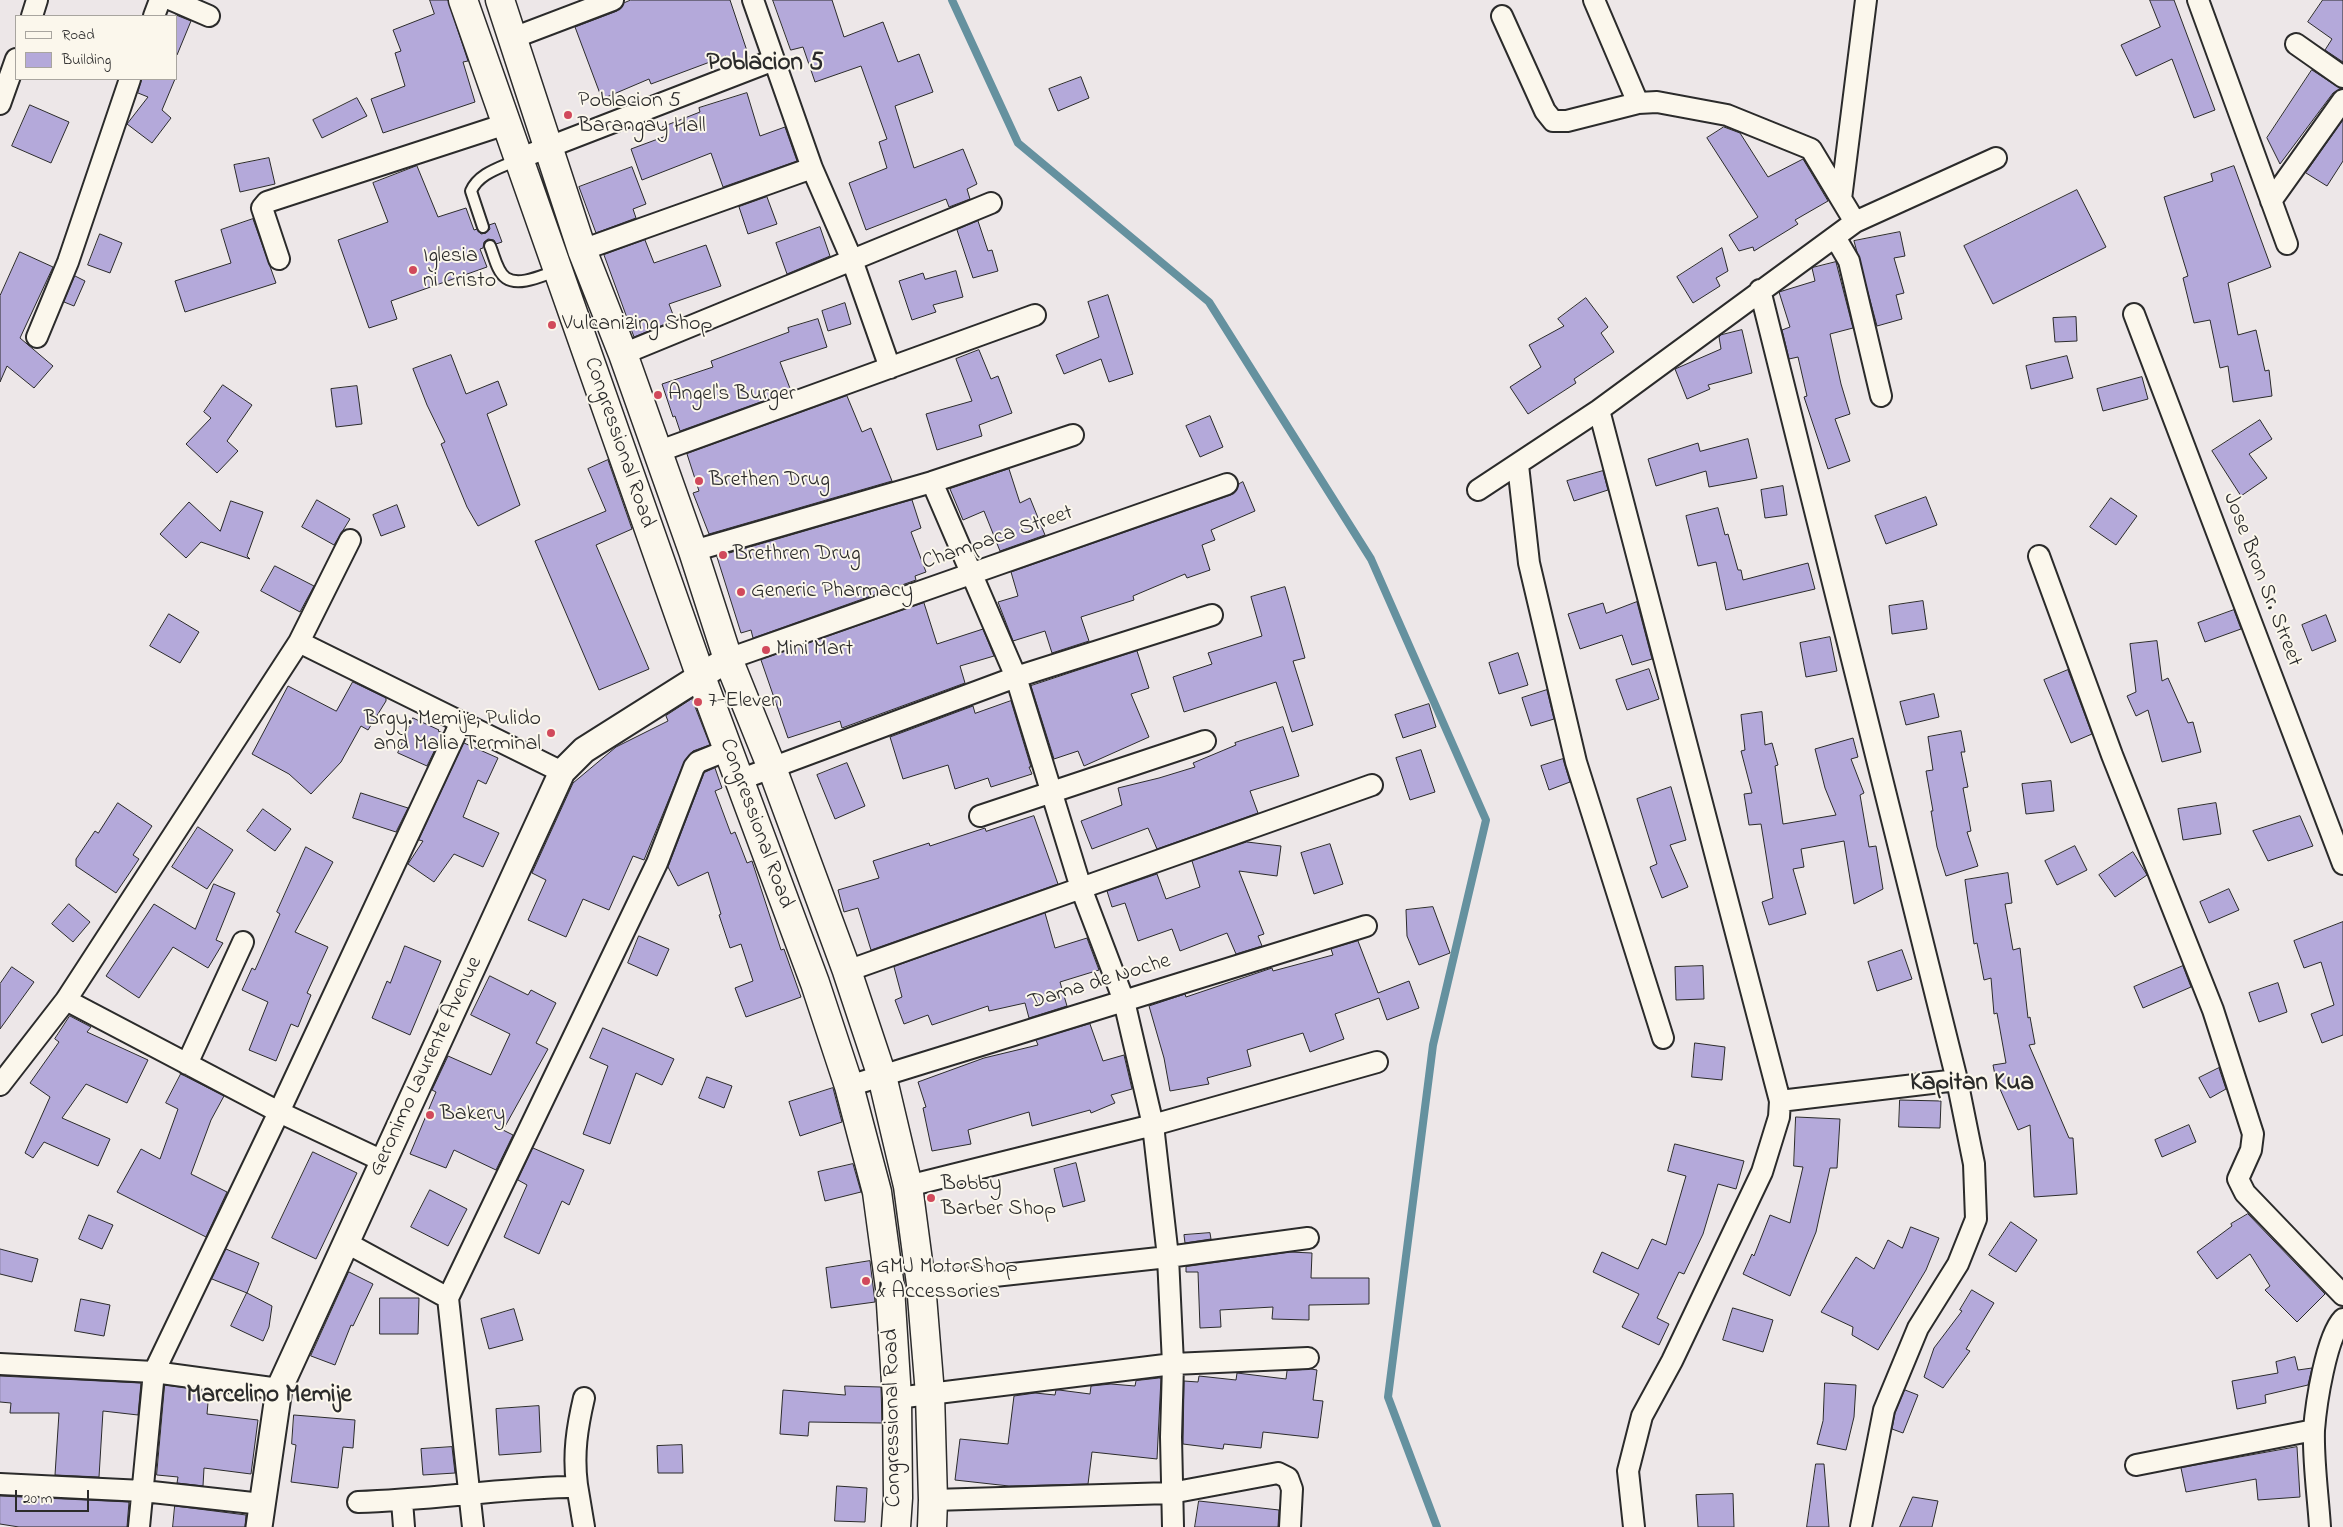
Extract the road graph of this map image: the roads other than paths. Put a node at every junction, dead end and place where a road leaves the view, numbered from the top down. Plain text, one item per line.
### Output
1 (38, 0) edge
2 (160, 0) edge
3 (172, 0) edge
4 (463, 0) edge
5 (500, 0) edge
6 (613, 0) edge
7 (753, 0) edge
8 (1594, 0) edge
9 (1866, 0) edge
10 (2198, 0) edge
11 (32, 15) edge
12 (154, 15) edge
13 (209, 16) dead end
14 (1502, 16) dead end
15 (514, 38) junction
16 (2296, 44) dead end
17 (774, 60) junction
18 (15, 62) edge
19 (2343, 77) edge
20 (130, 80) edge
21 (2343, 100) edge
22 (0, 103) edge
23 (1638, 103) junction
24 (506, 124) junction
25 (549, 149) junction
26 (1996, 158) dead end
27 (518, 159) junction
28 (812, 168) junction
29 (1841, 199) junction
30 (2271, 200) junction
31 (991, 203) dead end
32 (1855, 222) junction
33 (484, 227) dead end
34 (1836, 237) junction
35 (2287, 244) dead end
36 (490, 246) dead end
37 (582, 250) junction
38 (279, 259) dead end
39 (852, 260) junction
40 (558, 270) junction
41 (1760, 290) junction
42 (2134, 314) dead end
43 (1035, 315) dead end
44 (37, 337) dead end
45 (623, 354) junction
46 (890, 368) junction
47 (1882, 396) dead end
48 (1599, 410) junction
49 (1073, 435) dead end
50 (657, 452) junction
51 (1518, 464) junction
52 (932, 482) junction
53 (1227, 484) dead end
54 (1478, 490) dead end
55 (350, 540) dead end
56 (693, 551) junction
57 (2039, 556) dead end
58 (970, 574) junction
59 (1212, 615) dead end
60 (299, 642) junction
61 (728, 659) junction
62 (701, 677) junction
63 (1016, 677) junction
64 (461, 722) junction
65 (1206, 741) dead end
66 (728, 750) junction
67 (772, 768) junction
68 (562, 772) junction
69 (739, 780) junction
70 (1372, 785) dead end
71 (1051, 792) junction
72 (980, 816) dead end
73 (2343, 864) edge
74 (1081, 888) junction
75 (1366, 926) dead end
76 (243, 942) dead end
77 (847, 971) junction
78 (66, 1000) junction
79 (1124, 1001) junction
80 (1663, 1038) dead end
81 (1377, 1062) dead end
82 (187, 1064) junction
83 (882, 1076) junction
84 (1957, 1080) junction
85 (0, 1085) edge
86 (849, 1086) junction
87 (1780, 1101) junction
88 (279, 1112) junction
89 (1153, 1125) junction
90 (385, 1162) junction
91 (908, 1186) junction
92 (1308, 1238) dead end
93 (345, 1242) junction
94 (1168, 1257) junction
95 (921, 1284) junction
96 (2343, 1295) edge
97 (448, 1298) junction
98 (2343, 1319) edge
99 (1308, 1358) dead end
100 (0, 1364) edge
101 (1173, 1364) junction
102 (154, 1372) junction
103 (279, 1389) junction
104 (930, 1394) junction
105 (584, 1398) dead end
106 (897, 1398) junction
107 (2314, 1430) junction
108 (2136, 1465) dead end
109 (0, 1484) edge
110 (577, 1484) junction
111 (143, 1491) junction
112 (469, 1493) junction
113 (1172, 1494) junction
114 (934, 1500) junction
115 (402, 1501) junction
116 (358, 1502) dead end
117 (261, 1515) edge
118 (139, 1527) edge
119 (404, 1527) edge
120 (473, 1527) edge
121 (584, 1527) edge
122 (896, 1527) edge
123 (932, 1527) edge
124 (1173, 1527) edge
125 (1290, 1527) edge
126 (1634, 1527) edge
127 (1861, 1527) edge
128 (2320, 1527) edge

1 - 11 street
2 - 12 street
3 - 13 street
4 - 24 main road, Congressional Road
5 - 15 main road, Congressional Road
6 - 15 street
7 - 17 street
8 - 23 street
9 - 29 street
10 - 30 street
14 - 23 street
15 - 25 main road, Congressional Road
16 - 19 street
17 - 25 street
17 - 28 street
18 - 22 street
20 - 44 street
21 - 30 street
23 - 29 street
24 - 27 main road, Congressional Road
24 - 38 street
25 - 27 street
25 - 37 main road, Congressional Road
26 - 32 street
27 - 33 lane
27 - 40 main road, Congressional Road
28 - 37 street
28 - 39 street
29 - 32 street
30 - 35 street
31 - 39 street
32 - 34 street
34 - 41 street
34 - 47 street
36 - 40 lane
37 - 45 main road, Congressional Road
39 - 45 street
39 - 46 street
40 - 62 main road, Congressional Road
41 - 48 street
41 - 84 street
42 - 73 street, Jose Bron Sr. Street
43 - 46 street
45 - 50 main road, Congressional Road
46 - 50 street
48 - 51 street
48 - 87 street
49 - 52 street
50 - 56 main road, Congressional Road
51 - 54 street
51 - 80 street
52 - 56 street
52 - 58 street
53 - 58 street, Champaca Street
55 - 60 street
56 - 61 main road, Congressional Road
57 - 96 street
58 - 61 street, Champaca Street
58 - 63 street
59 - 63 street
60 - 64 street
60 - 78 street
61 - 62 street, Geronimo Laurente Avenue
61 - 67 main road, Congressional Road
62 - 66 main road, Congressional Road
62 - 68 street, Geronimo Laurente Avenue
63 - 67 street
63 - 71 street
64 - 68 street
64 - 88 street
65 - 71 street
66 - 69 main road, Congressional Road
66 - 97 street
67 - 69 street
67 - 77 main road, Congressional Road
68 - 90 street, Geronimo Laurente Avenue
69 - 86 main road, Congressional Road
70 - 74 street
71 - 72 street
71 - 74 street
74 - 77 street
74 - 79 street
75 - 79 street, Dama de Noche
76 - 82 street
77 - 83 main road, Congressional Road
78 - 82 street
78 - 85 street
79 - 83 street, Dama de Noche
79 - 89 street
81 - 89 street
82 - 88 street
83 - 86 street, Dama de Noche
83 - 91 main road, Congressional Road
84 - 87 street
84 - 127 street
86 - 106 main road, Congressional Road
87 - 126 street
88 - 90 street
88 - 102 street
89 - 91 street
89 - 94 street
90 - 93 street, Geronimo Laurente Avenue
91 - 95 main road, Congressional Road
92 - 94 street
93 - 97 street
93 - 103 street, Geronimo Laurente Avenue
94 - 95 street
94 - 101 street
95 - 104 main road, Congressional Road
97 - 112 street
98 - 107 street
99 - 101 street
100 - 102 street
101 - 104 street
101 - 113 street
102 - 103 street
102 - 111 street
103 - 117 street, Geronimo Laurente Avenue
104 - 106 street
104 - 114 main road, Congressional Road
105 - 110 street
106 - 122 main road, Congressional Road
107 - 108 street
107 - 128 street
109 - 111 street
110 - 112 street
110 - 121 street
111 - 117 street
111 - 118 street
112 - 115 street
112 - 120 street
113 - 114 street
113 - 124 street
113 - 125 street
114 - 123 main road, Congressional Road
115 - 116 street
115 - 119 street

